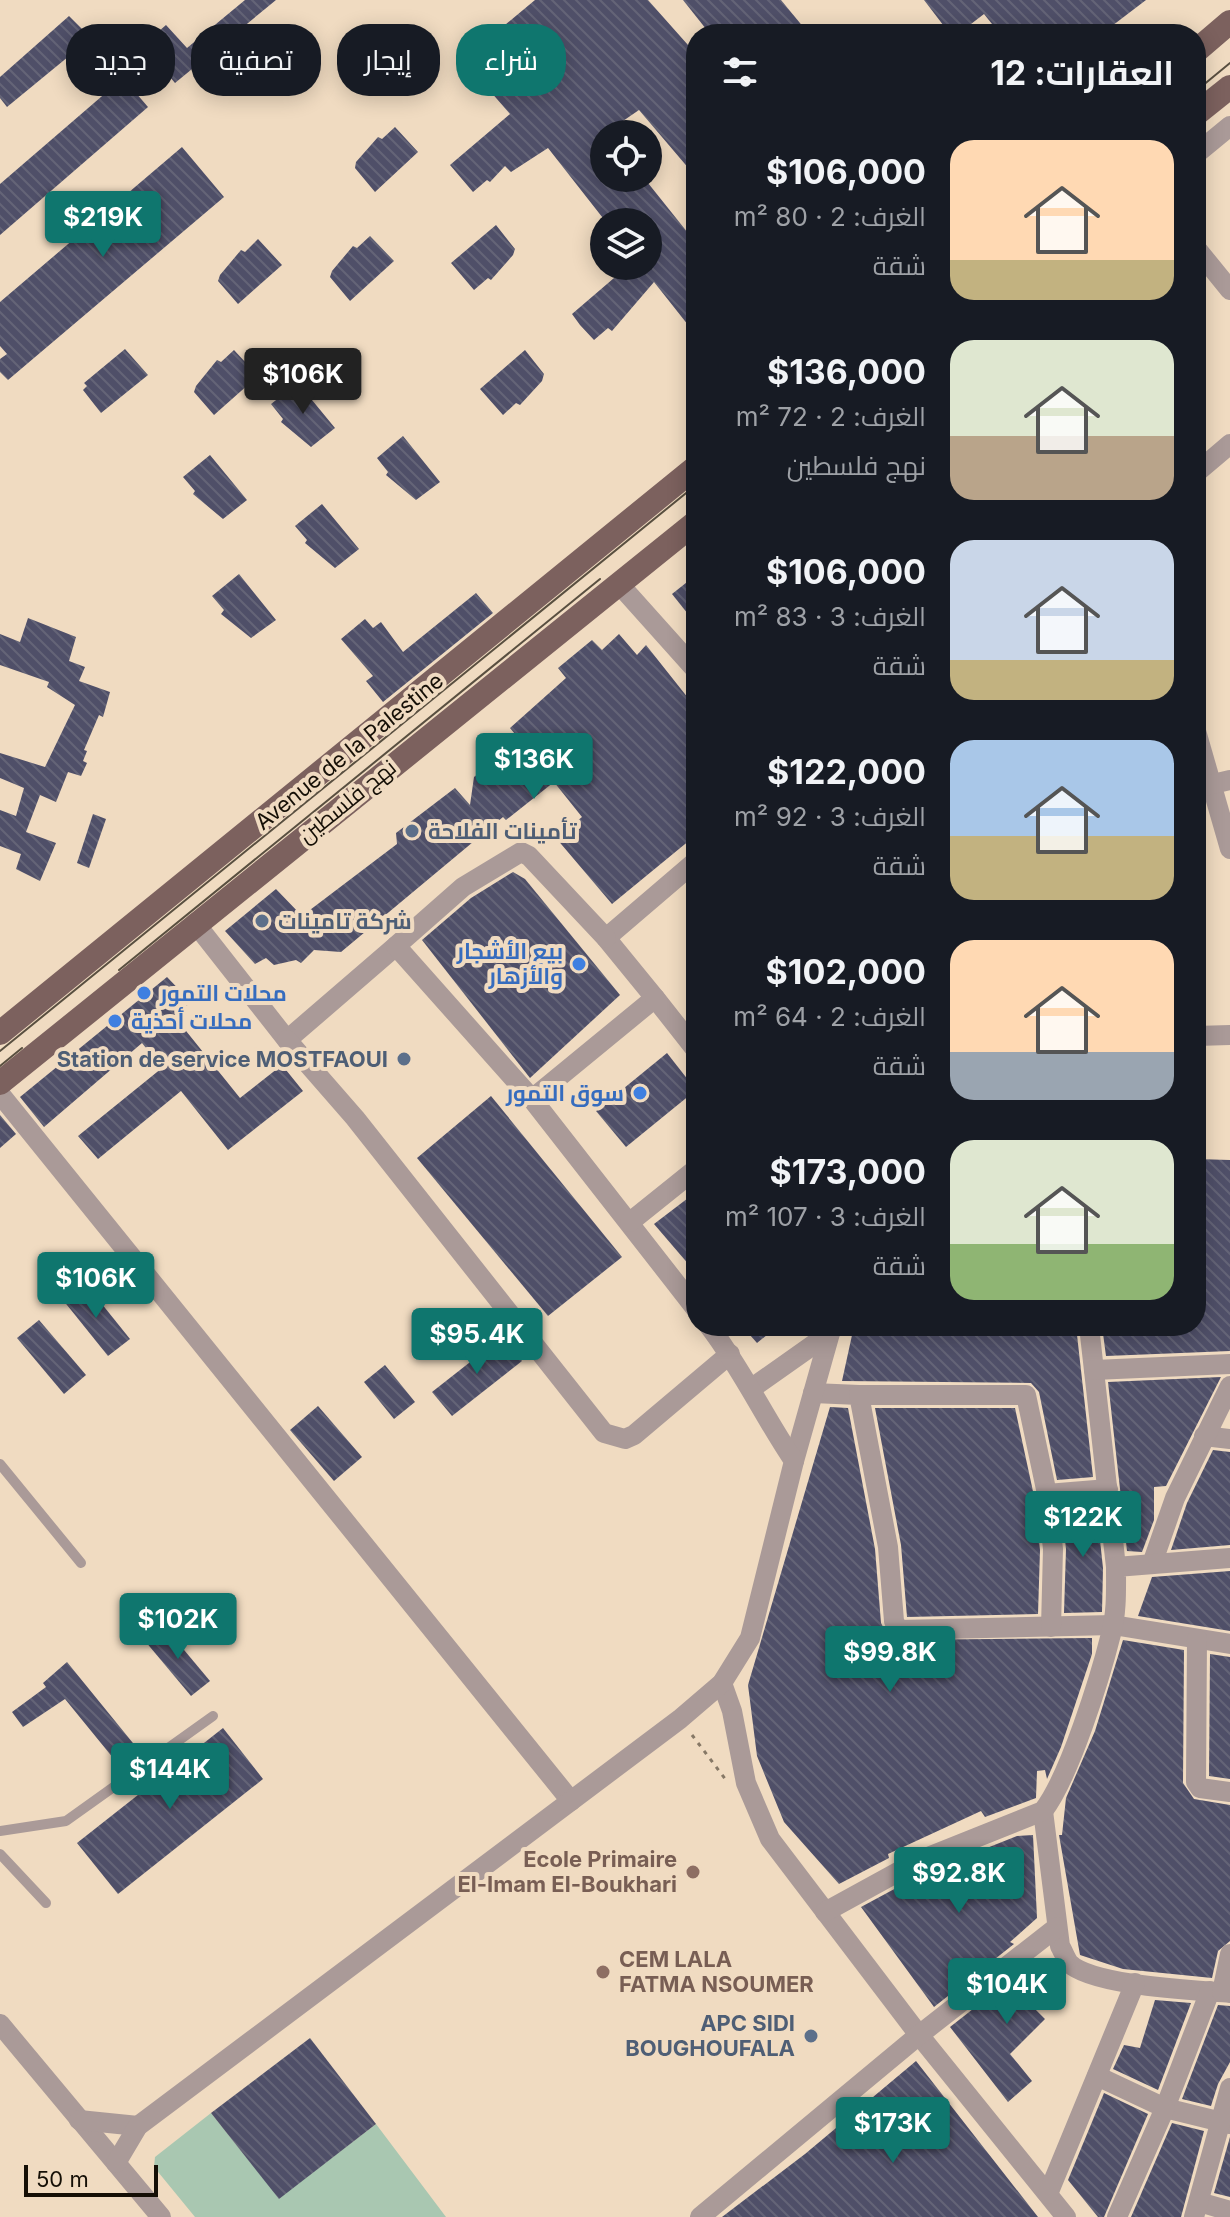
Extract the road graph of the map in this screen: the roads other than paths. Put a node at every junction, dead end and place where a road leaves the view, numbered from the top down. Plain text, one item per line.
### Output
1 (1230, 22) edge
2 (1206, 42) edge
3 (1230, 87) edge
4 (1206, 106) edge
5 (1230, 126) edge
6 (1206, 146) edge
7 (1206, 260) edge
8 (1230, 290) edge
9 (1230, 444) edge
10 (1206, 464) edge
11 (686, 475) edge
12 (686, 530) edge
13 (619, 584) junction
14 (686, 659) edge
15 (1206, 764) edge
16 (1212, 784) edge
17 (1230, 849) edge
18 (686, 870) edge
19 (195, 923) junction
20 (606, 938) junction
21 (396, 946) junction
22 (655, 998) junction
23 (0, 1033) edge
24 (1230, 1035) edge
25 (1206, 1036) edge
26 (686, 1037) edge
27 (287, 1040) junction
28 (0, 1083) edge
29 (0, 1094) edge
30 (532, 1099) junction
31 (686, 1177) edge
32 (630, 1222) junction
33 (686, 1296) edge
34 (716, 1336) edge
35 (822, 1336) edge
36 (829, 1336) edge
37 (1090, 1336) edge
38 (730, 1354) junction
39 (1230, 1364) edge
40 (1094, 1370) junction
41 (1230, 1386) edge
42 (752, 1388) junction
43 (813, 1393) junction
44 (859, 1395) junction
45 (1204, 1436) junction
46 (1230, 1439) edge
47 (794, 1461) junction
48 (0, 1464) edge
49 (1108, 1489) junction
50 (1047, 1494) junction
51 (1230, 1558) edge
52 (81, 1563) dead end
53 (1152, 1564) junction
54 (1116, 1567) junction
55 (1113, 1625) junction
56 (1051, 1627) junction
57 (1197, 1639) junction
58 (1230, 1644) edge
59 (722, 1683) junction
60 (213, 1716) dead end
61 (1230, 1792) edge
62 (571, 1801) junction
63 (1043, 1811) junction
64 (0, 1831) edge
65 (0, 1854) edge
66 (46, 1903) dead end
67 (825, 1912) junction
68 (1057, 1927) junction
69 (1230, 1954) edge
70 (1135, 1983) junction
71 (1221, 1992) edge
72 (0, 2024) edge
73 (919, 2035) junction
74 (1097, 2076) junction
75 (1230, 2088) edge
76 (1165, 2108) junction
77 (79, 2120) junction
78 (1226, 2123) edge
79 (138, 2126) junction
80 (116, 2163) junction
81 (1048, 2194) junction
82 (1196, 2210) edge
83 (1230, 2211) edge
84 (161, 2217) edge
85 (700, 2217) edge
86 (1066, 2217) edge
87 (1117, 2217) edge

1 - 2 main road
3 - 4 main road
5 - 6 street
7 - 8 street
9 - 10 street
11 - 23 main road, Avenue de la Palestine
12 - 13 main road, نهج فلسطين
13 - 14 street
13 - 19 main road, نهج فلسطين
15 - 16 street
16 - 17 street
18 - 20 street
19 - 27 street
19 - 28 main road, نهج فلسطين
20 - 21 street
20 - 22 street
21 - 27 street
21 - 30 street
22 - 26 street
22 - 30 street
24 - 25 street
27 - 38 street
29 - 62 street
30 - 32 street
31 - 32 street
32 - 33 street
34 - 38 street
35 - 42 street
36 - 43 street
37 - 40 street
38 - 42 street
39 - 40 street
40 - 49 street
41 - 45 street
42 - 47 street
43 - 44 street
43 - 47 street
44 - 50 street
44 - 56 street
45 - 46 street
45 - 53 street
47 - 59 street
48 - 52 lane
49 - 50 street
49 - 54 street
50 - 56 street
51 - 53 street
53 - 54 street
54 - 55 street
55 - 56 street
55 - 57 street
55 - 63 street
57 - 58 street
57 - 61 street
59 - 62 street
59 - 67 street
60 - 64 lane
62 - 79 street
63 - 67 street
63 - 68 street
65 - 66 lane
67 - 73 street
68 - 70 street
68 - 73 street
69 - 71 street
70 - 71 street
70 - 74 street
71 - 76 street
72 - 77 street
73 - 81 street
73 - 85 street
74 - 76 street
74 - 81 street
75 - 78 street
76 - 78 street
76 - 87 street
77 - 79 street
77 - 80 street
78 - 82 street
79 - 80 street
80 - 84 street
81 - 86 street
82 - 83 street

